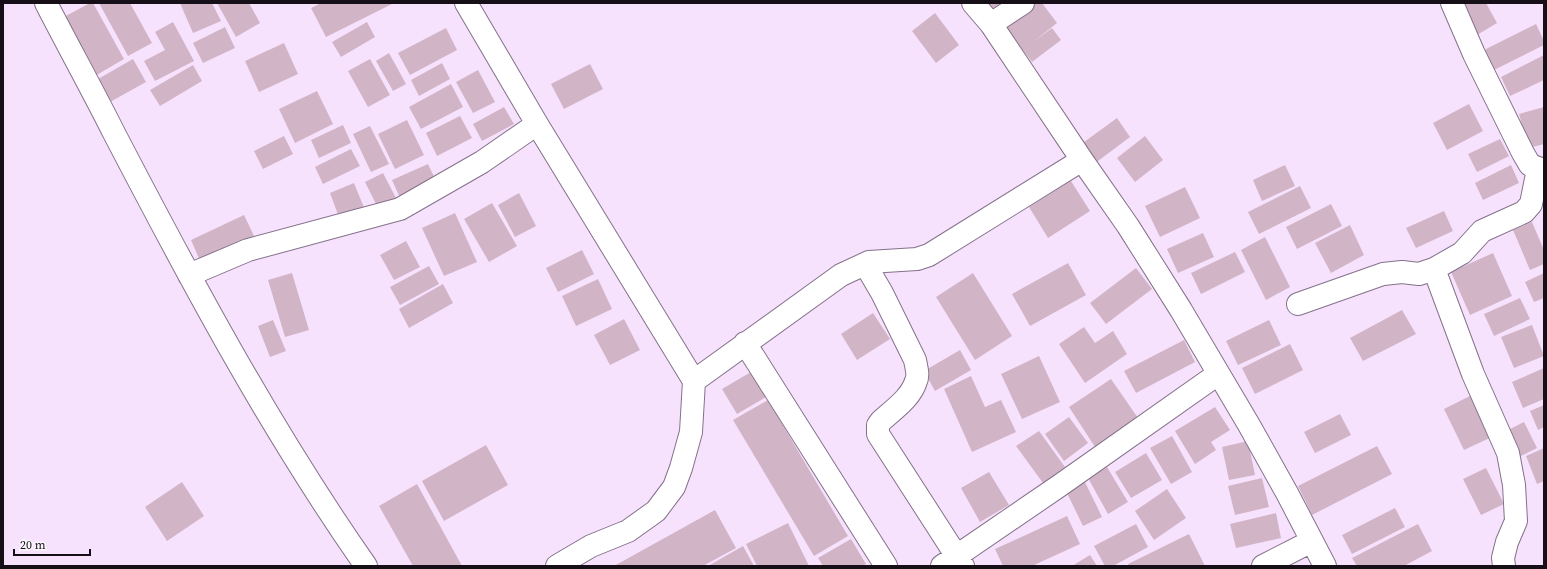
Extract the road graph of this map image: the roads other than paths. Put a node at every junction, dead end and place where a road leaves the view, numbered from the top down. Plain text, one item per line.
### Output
1 (466, 3) edge
2 (973, 3) edge
3 (1023, 3) edge
4 (1452, 3) edge
5 (52, 5) edge
6 (991, 24) junction
7 (537, 124) junction
8 (1082, 160) junction
9 (1541, 170) edge
10 (865, 264) junction
11 (1434, 269) junction
12 (189, 275) junction
13 (1298, 304) dead end
14 (745, 343) junction
15 (1218, 374) junction
16 (694, 381) junction
17 (1312, 541) junction
18 (953, 563) edge
19 (366, 566) edge
20 (557, 566) edge
21 (886, 566) edge
22 (1263, 566) edge
23 (1325, 566) edge
24 (1504, 566) edge

1 - 7 street
2 - 6 street
3 - 6 street
4 - 9 street
5 - 12 street
6 - 8 street
7 - 12 street
7 - 16 street
8 - 10 street
8 - 15 street
9 - 11 street
10 - 14 street
10 - 18 street
11 - 13 street
11 - 24 street
12 - 19 street
14 - 16 street
14 - 21 street
15 - 17 street
15 - 18 street
16 - 20 street
17 - 22 street
17 - 23 street

